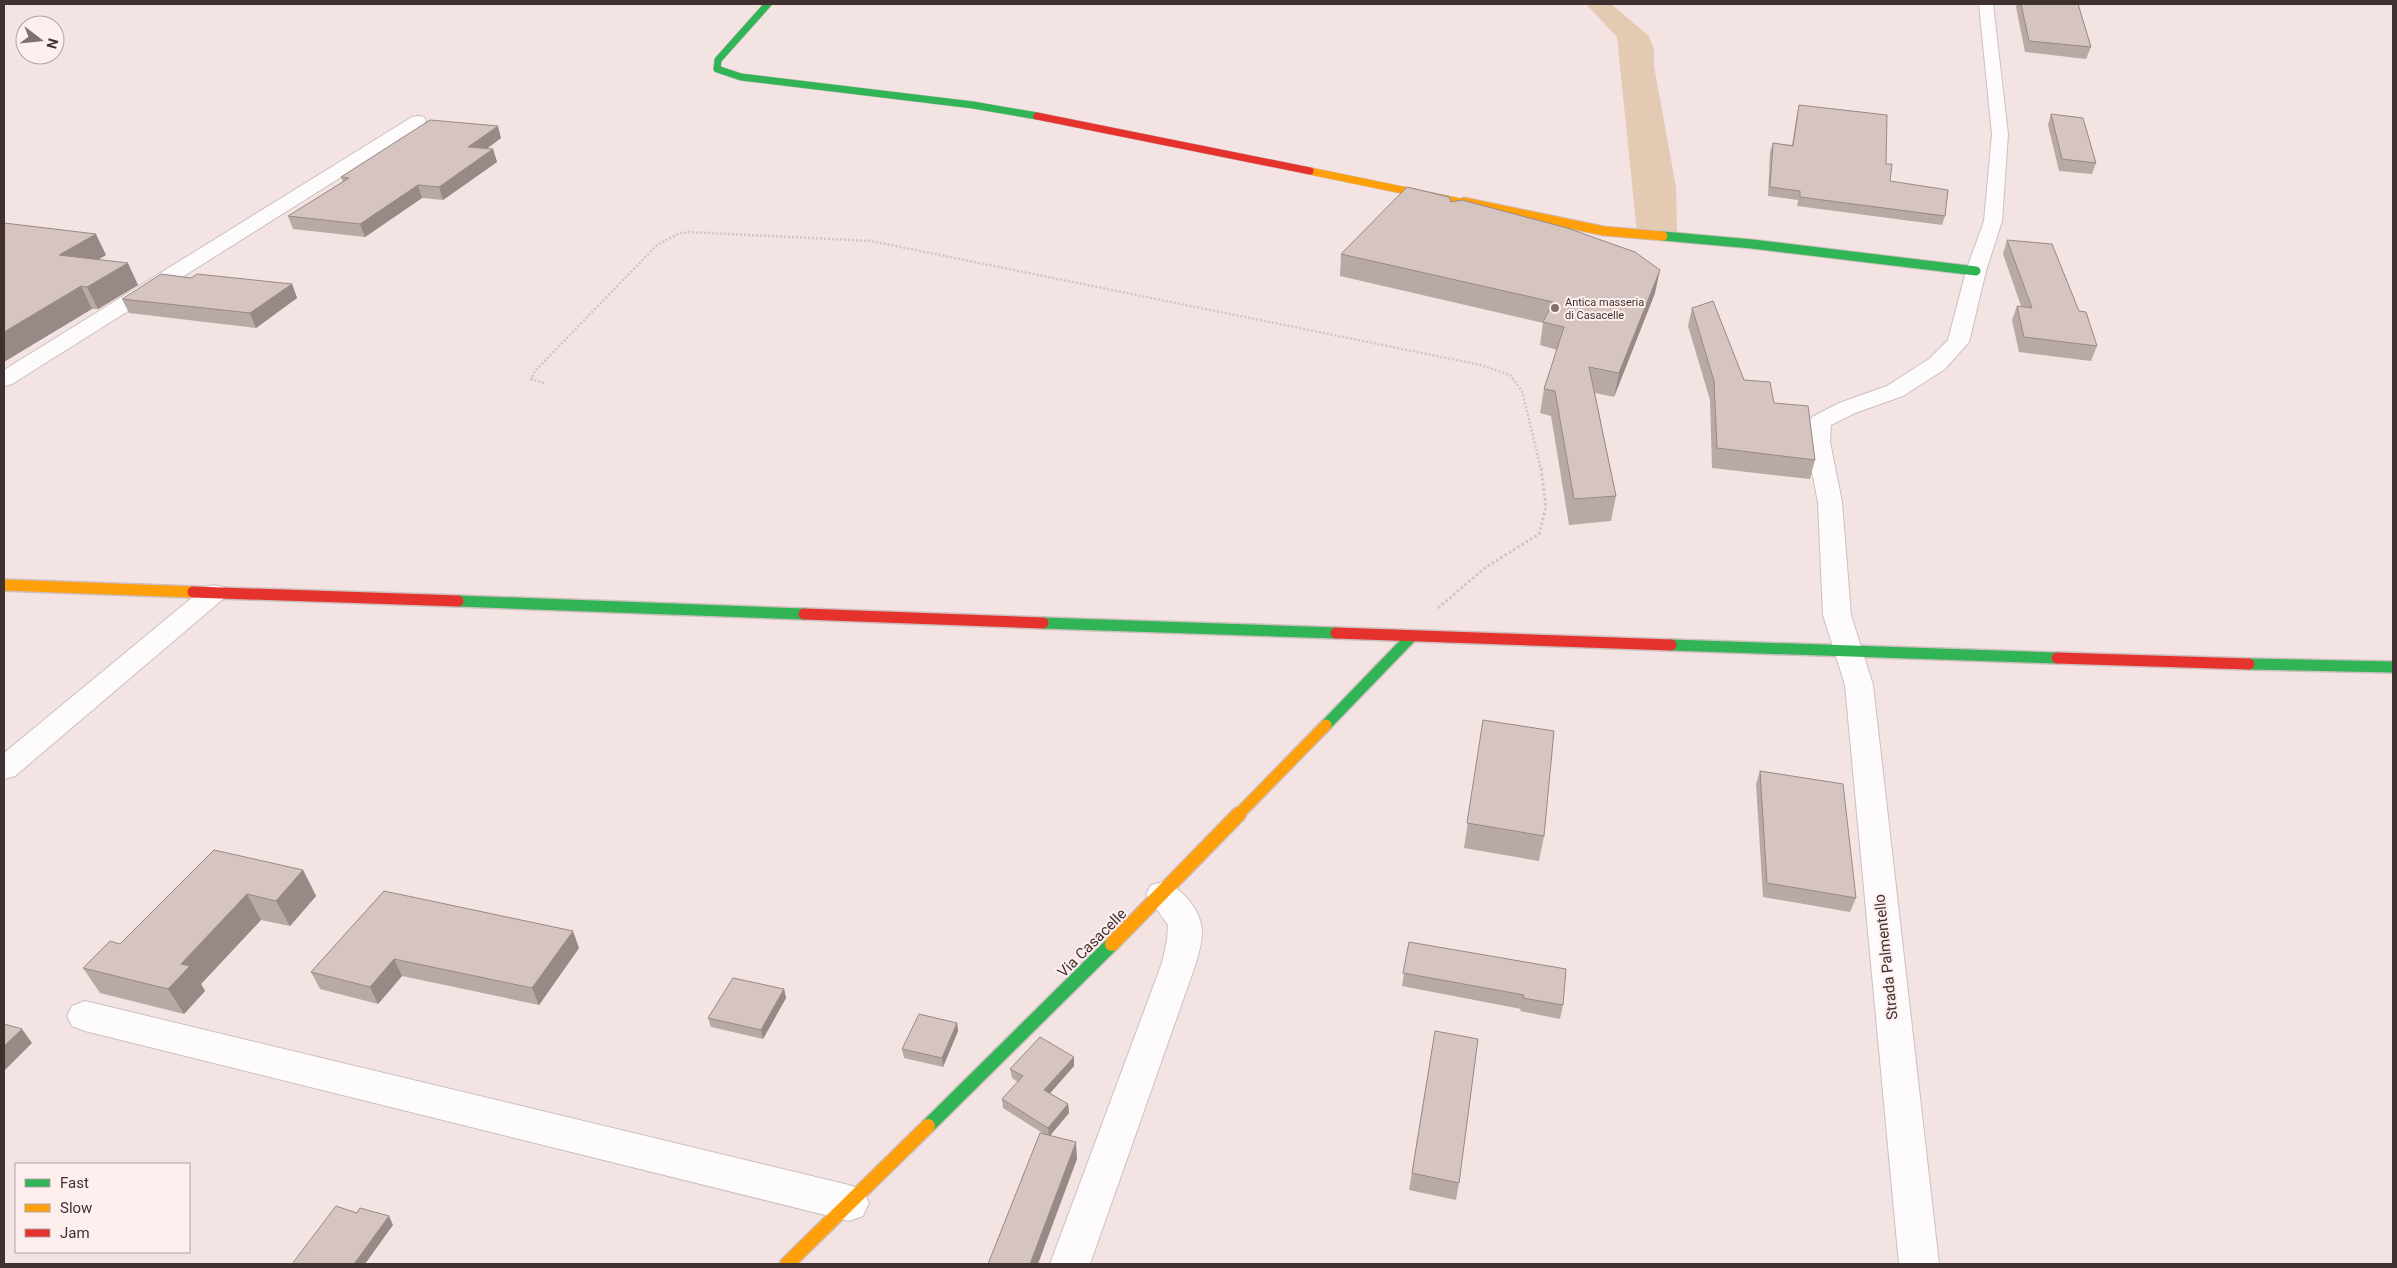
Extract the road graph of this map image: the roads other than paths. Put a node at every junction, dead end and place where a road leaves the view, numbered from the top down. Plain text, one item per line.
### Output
1 (768, 4) edge
2 (1986, 4) edge
3 (418, 121) dead end
4 (1976, 271) junction
5 (4, 379) edge
6 (4, 585) edge
7 (214, 593) junction
8 (1412, 636) junction
9 (1850, 651) junction
10 (2393, 667) edge
11 (4, 768) edge
12 (1163, 894) junction
13 (85, 1016) dead end
14 (849, 1203) junction
15 (787, 1264) edge
16 (1070, 1264) edge
17 (1919, 1264) edge

1 - 4 street
2 - 4 street
3 - 5 street
4 - 9 street, Strada Palmentello
6 - 7 street
7 - 8 street
7 - 11 street
8 - 9 street
8 - 12 street, Via Casacelle
9 - 10 street
9 - 17 street, Strada Palmentello
12 - 14 street, Via Casacelle
12 - 16 street
13 - 14 street
14 - 15 street, Via Casacelle

